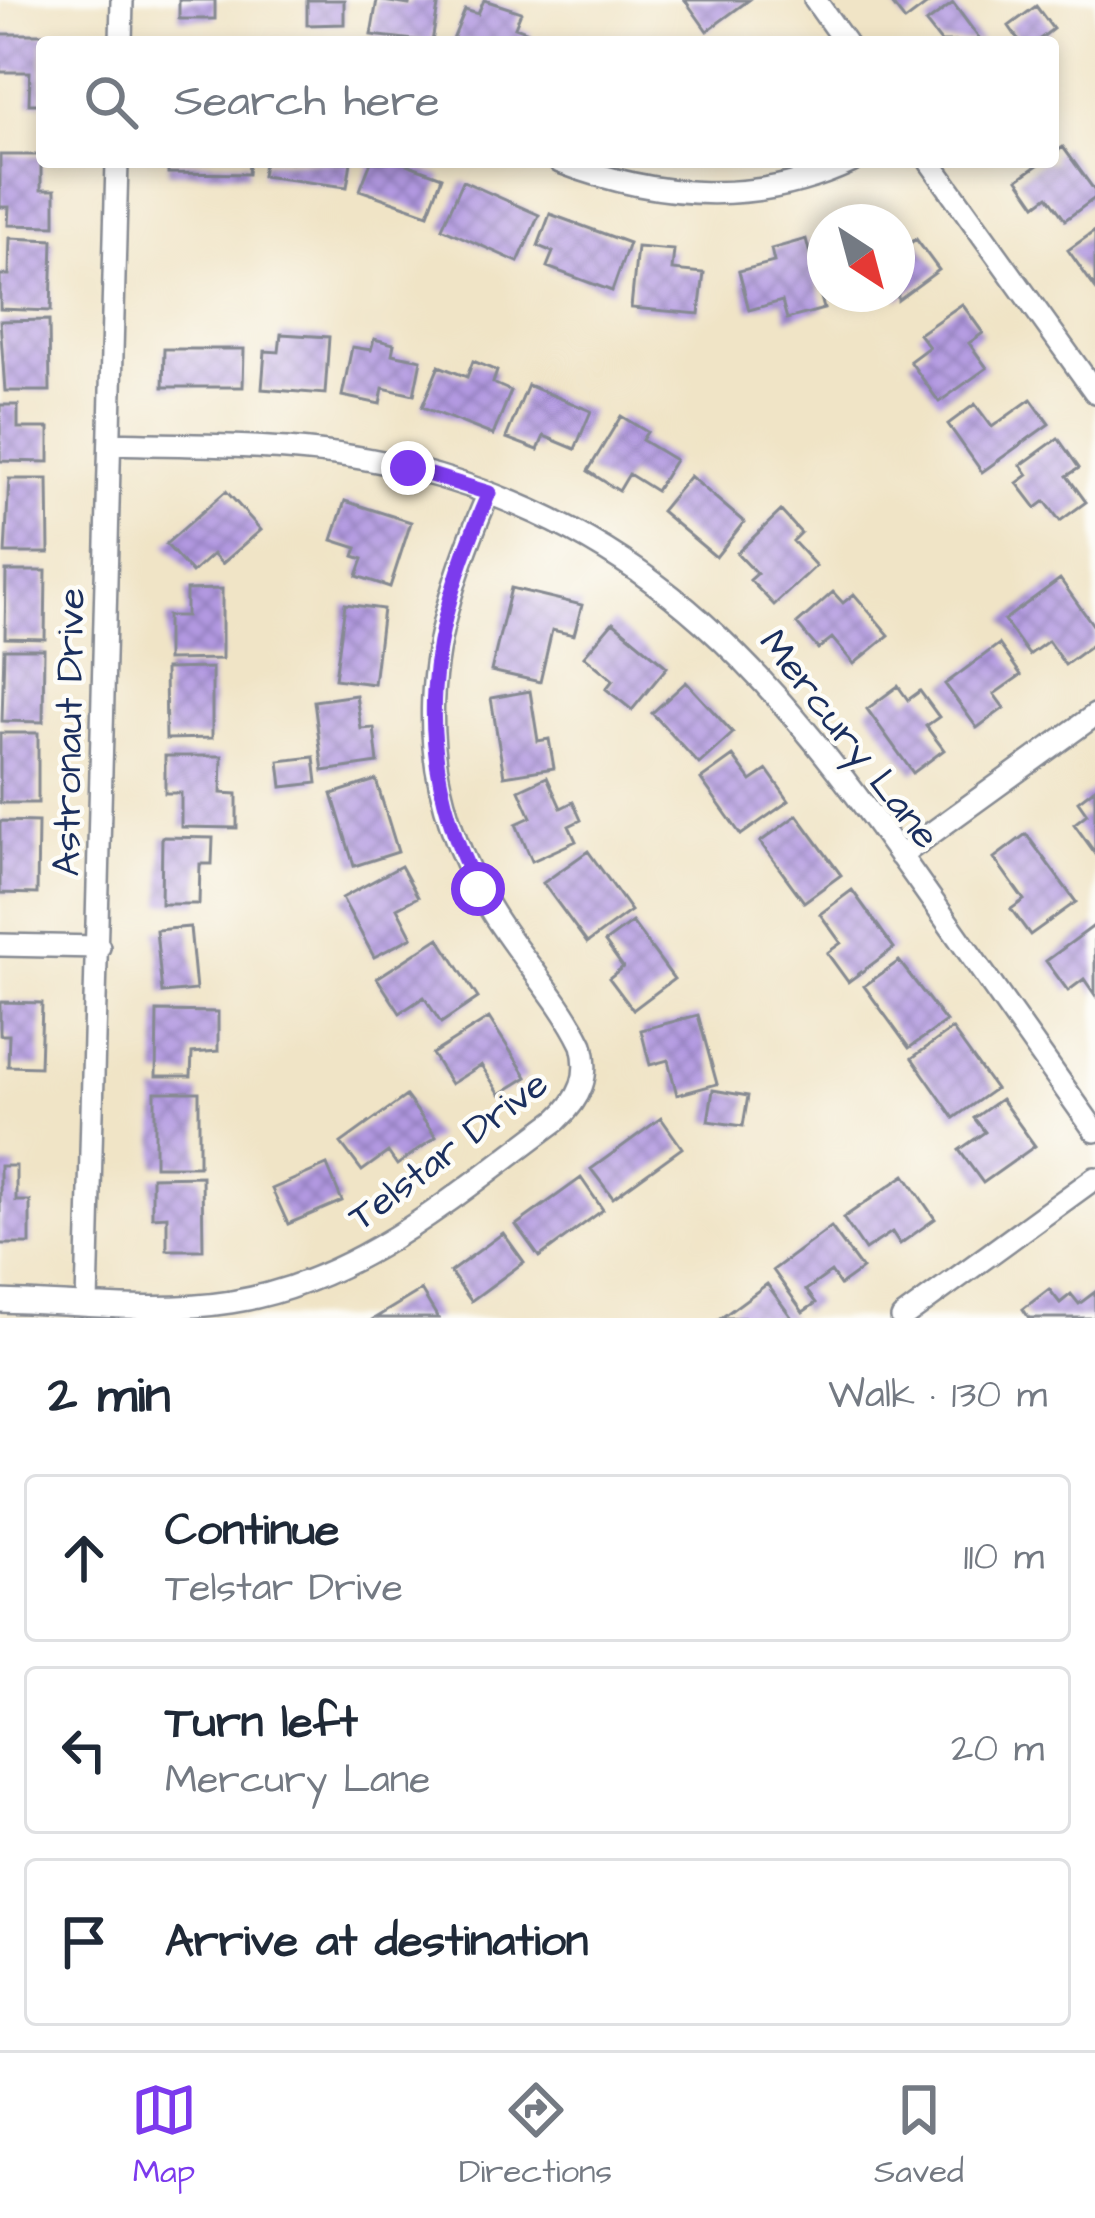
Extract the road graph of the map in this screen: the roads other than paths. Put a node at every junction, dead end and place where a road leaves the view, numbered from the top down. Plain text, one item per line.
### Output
1 (122, 0) edge
2 (815, 0) edge
3 (121, 36) edge
4 (841, 36) edge
5 (118, 168) edge
6 (578, 168) edge
7 (833, 168) edge
8 (934, 168) edge
9 (1095, 392) edge
10 (110, 443) junction
11 (489, 493) junction
12 (1095, 716) edge
13 (900, 856) junction
14 (0, 945) edge
15 (99, 947) junction
16 (1095, 1131) edge
17 (1095, 1178) edge
18 (0, 1301) edge
19 (88, 1304) junction
20 (902, 1318) edge

1 - 3 street
2 - 4 street
5 - 10 street, Astronaut Drive
6 - 7 street
8 - 9 street
10 - 11 street, Mercury Lane
10 - 15 street, Astronaut Drive
11 - 13 street, Mercury Lane
11 - 19 street, Telstar Drive
12 - 13 street
13 - 16 street, Mercury Lane
14 - 15 street
15 - 19 street, Astronaut Drive
17 - 20 street
18 - 19 street, Telstar Drive

